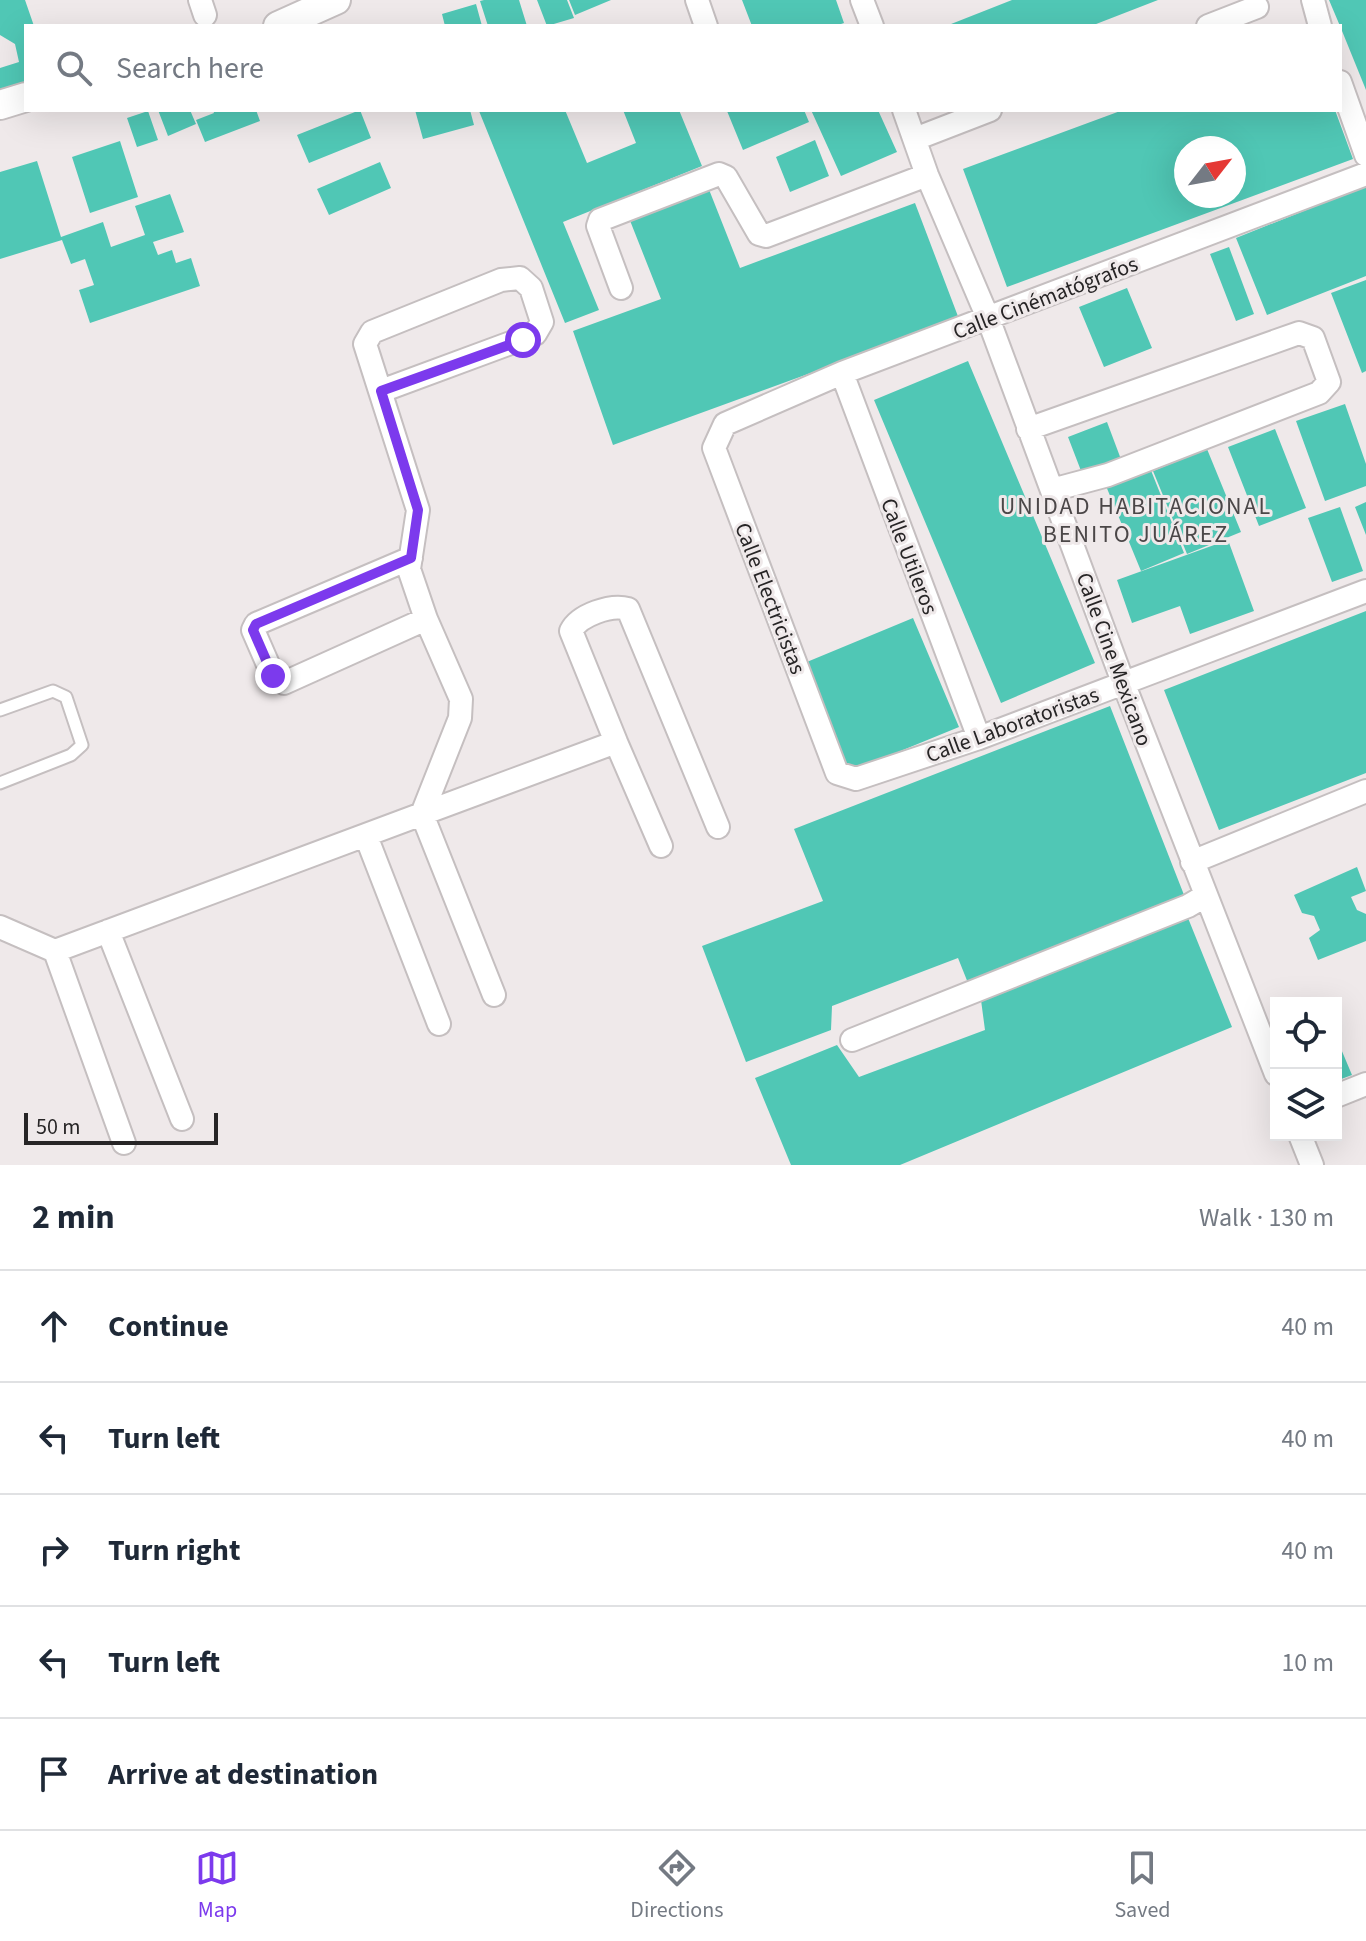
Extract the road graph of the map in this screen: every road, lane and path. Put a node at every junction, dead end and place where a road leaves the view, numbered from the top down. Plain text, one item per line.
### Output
1 (336, 0) edge
2 (697, 0) edge
3 (862, 0) edge
4 (1313, 0) edge
5 (1257, 7) dead end
6 (282, 24) edge
7 (705, 24) edge
8 (871, 24) edge
9 (1213, 24) edge
10 (1319, 24) edge
11 (1342, 88) edge
12 (24, 98) edge
13 (0, 105) edge
14 (905, 112) edge
15 (985, 112) edge
16 (915, 139) junction
17 (1366, 155) edge
18 (1366, 174) edge
19 (927, 175) junction
20 (621, 288) dead end
21 (988, 318) junction
22 (842, 373) junction
23 (381, 391) junction
24 (725, 424) joint
25 (1028, 429) junction
26 (1052, 490) junction
27 (411, 558) junction
28 (1366, 591) edge
29 (426, 619) junction
30 (1123, 682) junction
31 (0, 710) edge
32 (979, 738) junction
33 (616, 742) junction
34 (837, 773) joint
35 (0, 783) edge
36 (1366, 791) edge
37 (422, 814) junction
38 (718, 827) dead end
39 (366, 836) junction
40 (661, 846) dead end
41 (1192, 862) junction
42 (1205, 896) junction
43 (0, 927) edge
44 (108, 931) junction
45 (55, 951) junction
46 (494, 995) dead end
47 (439, 1024) dead end
48 (852, 1040) dead end
49 (1274, 1069) edge
50 (1366, 1084) edge
51 (1342, 1094) edge
52 (182, 1119) dead end
53 (1302, 1141) edge
54 (124, 1143) dead end
55 (1312, 1165) edge

1 - 6 street
2 - 7 street
3 - 8 street
4 - 10 street
5 - 9 street
11 - 17 street
12 - 13 street
14 - 16 street, Calle Cine Mexicano
15 - 16 street
16 - 19 street, Calle Cine Mexicano
18 - 21 street, Calle Cinématógrafos
19 - 20 street
19 - 21 street, Calle Cine Mexicano
21 - 22 street, Calle Cinématógrafos
21 - 25 street, Calle Cine Mexicano
22 - 24 street, Calle Cinématógrafos
22 - 32 street, Calle Utileros
23 - 23 street
23 - 27 street
24 - 34 street, Calle Electricistas
25 - 26 street, Calle Cine Mexicano
25 - 26 street
26 - 30 street, Calle Cine Mexicano
27 - 29 street
27 - 29 street
28 - 30 street, Calle Laboratoristas
29 - 37 street
30 - 32 street, Calle Laboratoristas
30 - 41 street, Calle Cine Mexicano
31 - 35 lane
32 - 34 street, Calle Laboratoristas
33 - 37 street
33 - 38 street
33 - 40 street
36 - 41 street
37 - 39 street
37 - 46 street
39 - 44 street
39 - 47 street
41 - 42 street, Calle Cine Mexicano
42 - 48 street
42 - 49 street, Calle Cine Mexicano
43 - 45 street
44 - 45 street
44 - 52 street
45 - 54 street
50 - 51 street
53 - 55 street

